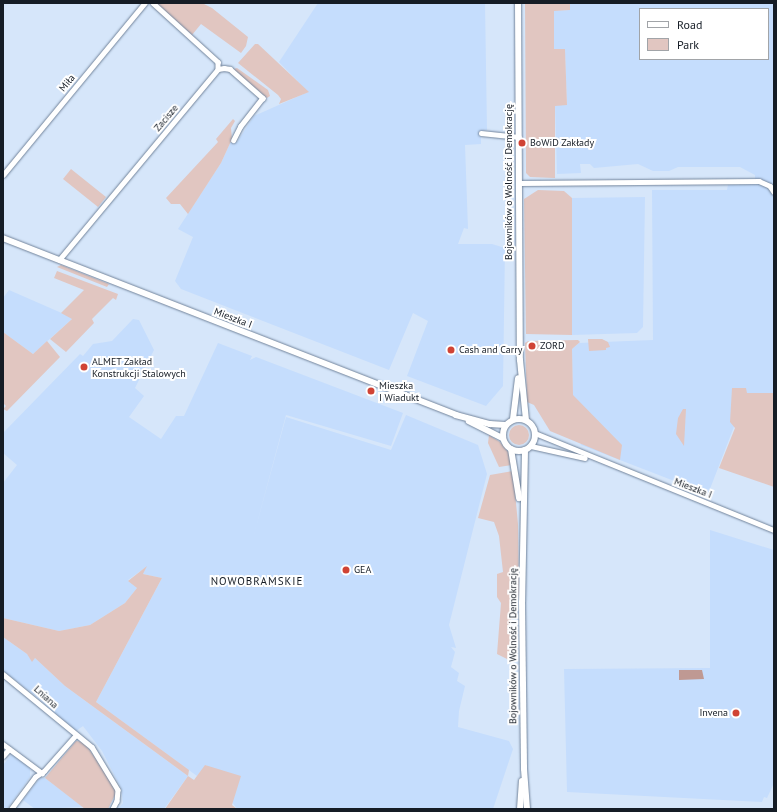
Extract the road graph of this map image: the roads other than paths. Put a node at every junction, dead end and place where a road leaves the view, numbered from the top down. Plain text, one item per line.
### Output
1 (145, 3) edge
2 (153, 3) edge
3 (518, 3) edge
4 (218, 69) junction
5 (481, 133) dead end
6 (519, 137) junction
7 (234, 140) dead end
8 (3, 175) edge
9 (520, 183) junction
10 (774, 192) edge
11 (3, 238) edge
12 (59, 260) junction
13 (520, 360) junction
14 (456, 415) junction
15 (513, 419) junction
16 (526, 420) junction
17 (505, 425) junction
18 (535, 433) junction
19 (502, 438) junction
20 (531, 446) junction
21 (511, 449) junction
22 (524, 450) junction
23 (606, 464) junction
24 (522, 522) junction
25 (774, 530) edge
26 (3, 675) edge
27 (76, 734) junction
28 (3, 744) edge
29 (9, 749) junction
30 (3, 756) edge
31 (524, 769) junction
32 (42, 773) junction
33 (11, 809) edge
34 (113, 809) edge
35 (520, 809) edge
36 (528, 809) edge

1 - 8 street, Miła
2 - 4 street
3 - 6 main road, Bojowników o Wolność i Demokrację
4 - 7 street
4 - 12 street, Zacisze
5 - 6 street
6 - 9 main road, Bojowników o Wolność i Demokrację
9 - 10 street
9 - 13 main road, Bojowników o Wolność i Demokrację
11 - 12 street, Mieszka I
12 - 14 street, Mieszka I
13 - 15 main road, Bojowników o Wolność i Demokrację
13 - 16 main road, Bojowników o Wolność i Demokrację
14 - 17 street, Mieszka I
14 - 19 street, Mieszka I
15 - 16 main road
15 - 17 main road
16 - 18 main road
17 - 19 main road
18 - 20 main road
18 - 23 street, Mieszka I
19 - 21 main road
20 - 22 main road
20 - 23 street, Mieszka I
21 - 22 main road
21 - 24 main road, Bojowników o Wolność i Demokrację
22 - 24 main road, Bojowników o Wolność i Demokrację
23 - 25 street, Mieszka I
24 - 31 main road, Bojowników o Wolność i Demokrację
26 - 27 street, Lniana
27 - 32 street
27 - 34 street, Lniana
28 - 29 street
29 - 30 street
29 - 32 street
31 - 35 main road, Bojowników o Wolność i Demokrację
31 - 36 main road, Bojowników o Wolność i Demokrację
32 - 33 street

